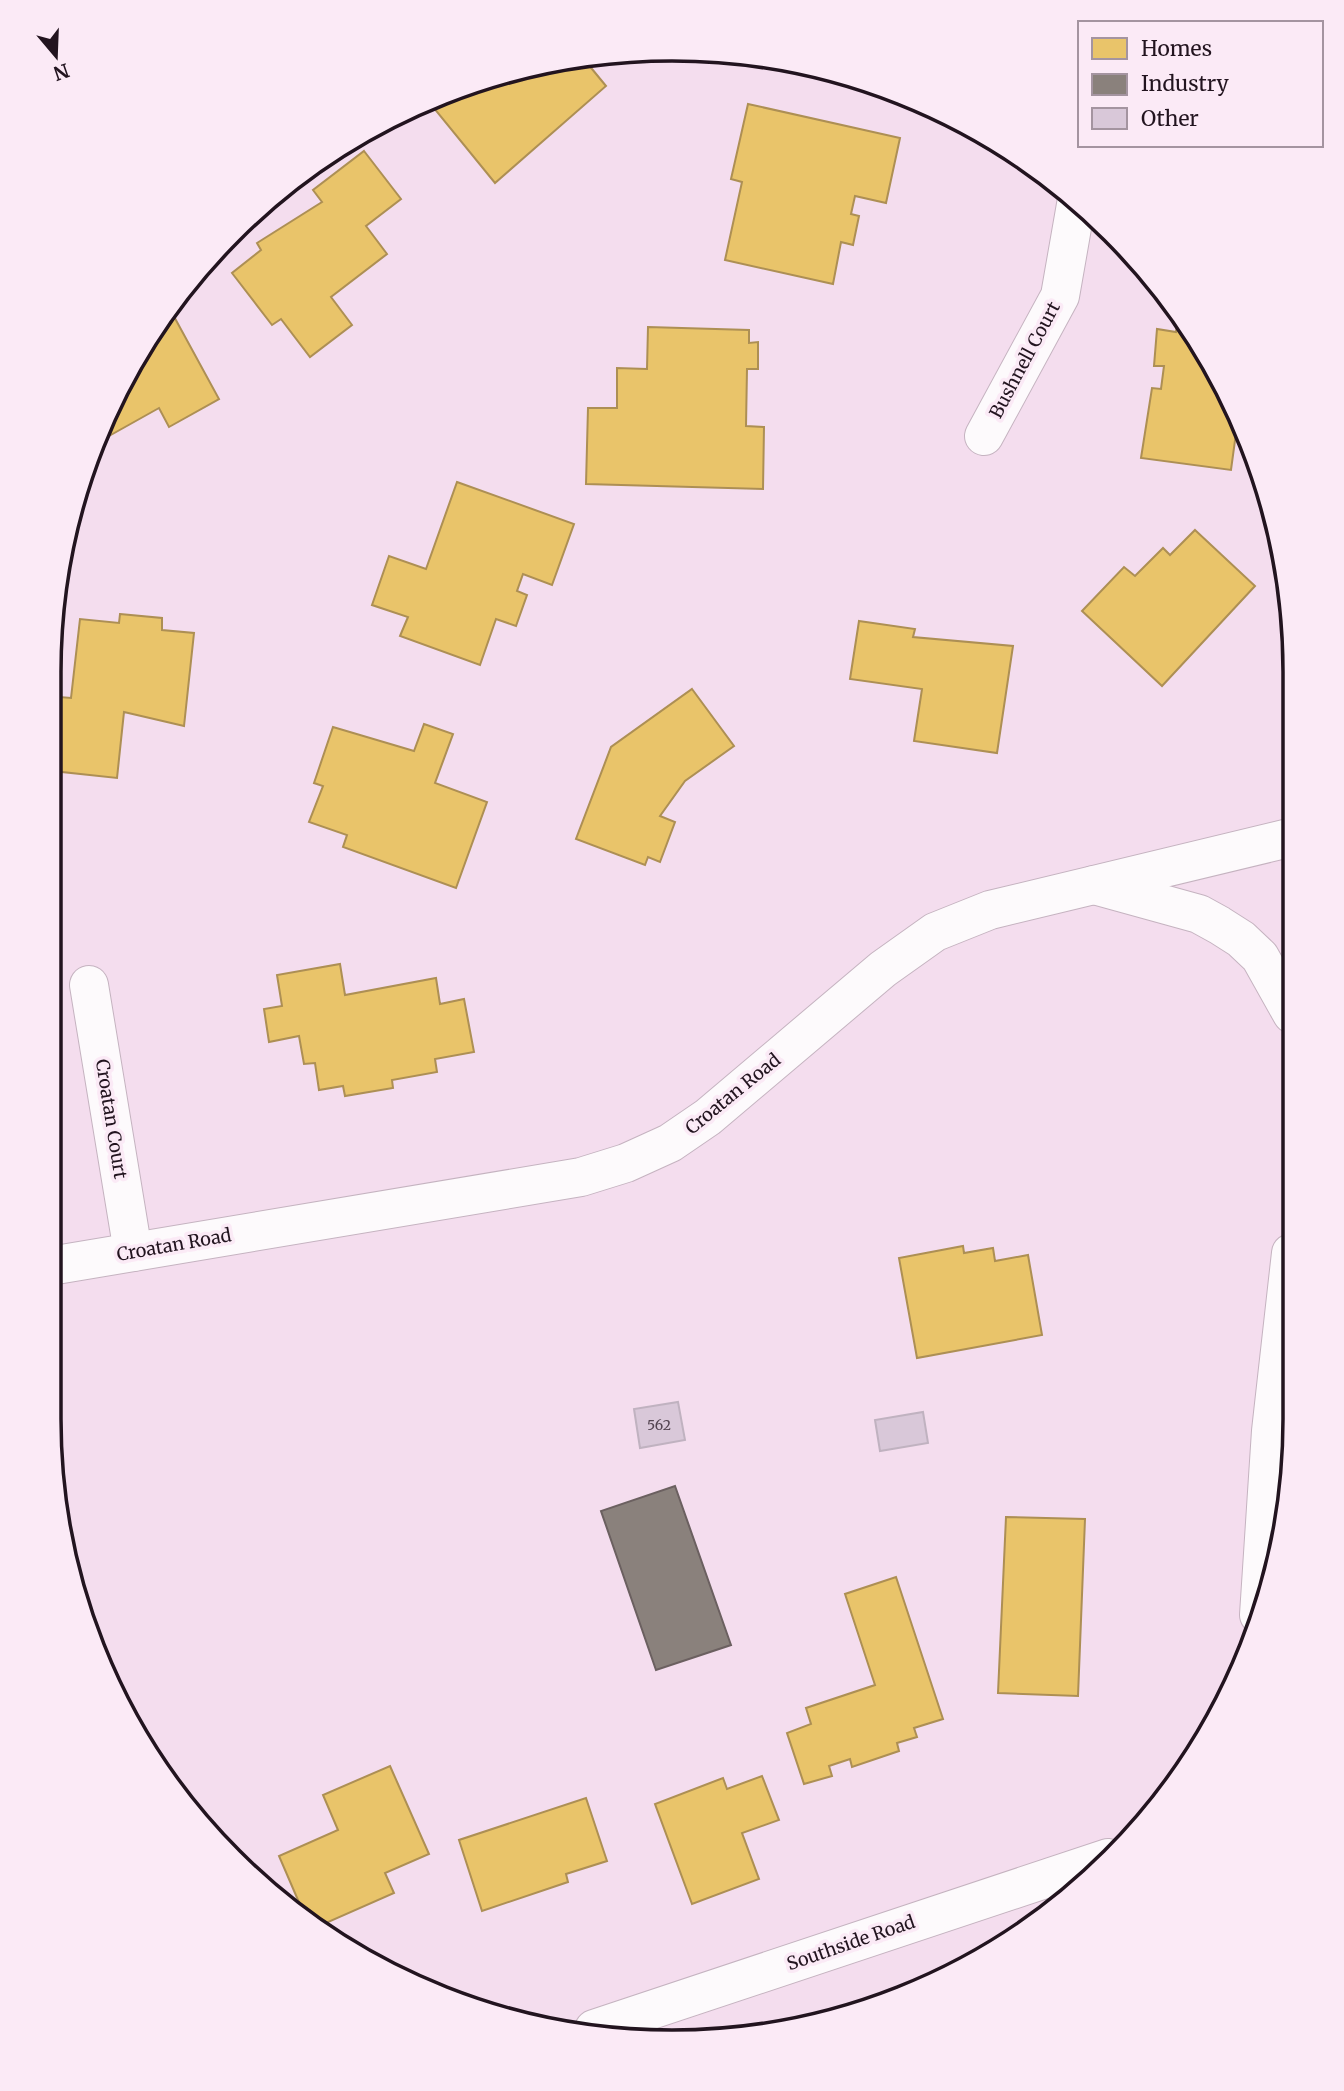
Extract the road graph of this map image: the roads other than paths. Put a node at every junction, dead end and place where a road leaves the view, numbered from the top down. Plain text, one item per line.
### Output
1 (1075, 213) edge
2 (984, 436) dead end
3 (1283, 839) edge
4 (1094, 885) junction
5 (89, 985) dead end
6 (1283, 998) edge
7 (133, 1252) junction
8 (61, 1264) edge
9 (1283, 1321) edge
10 (1261, 1580) edge
11 (1090, 1864) edge
12 (603, 2026) edge

1 - 2 main road, Bushnell Court
3 - 4 main road, Croatan Road
4 - 6 main road
4 - 7 main road, Croatan Road
5 - 7 main road, Croatan Court
7 - 8 main road, Croatan Road
9 - 10 main road
11 - 12 main road, Southside Road

